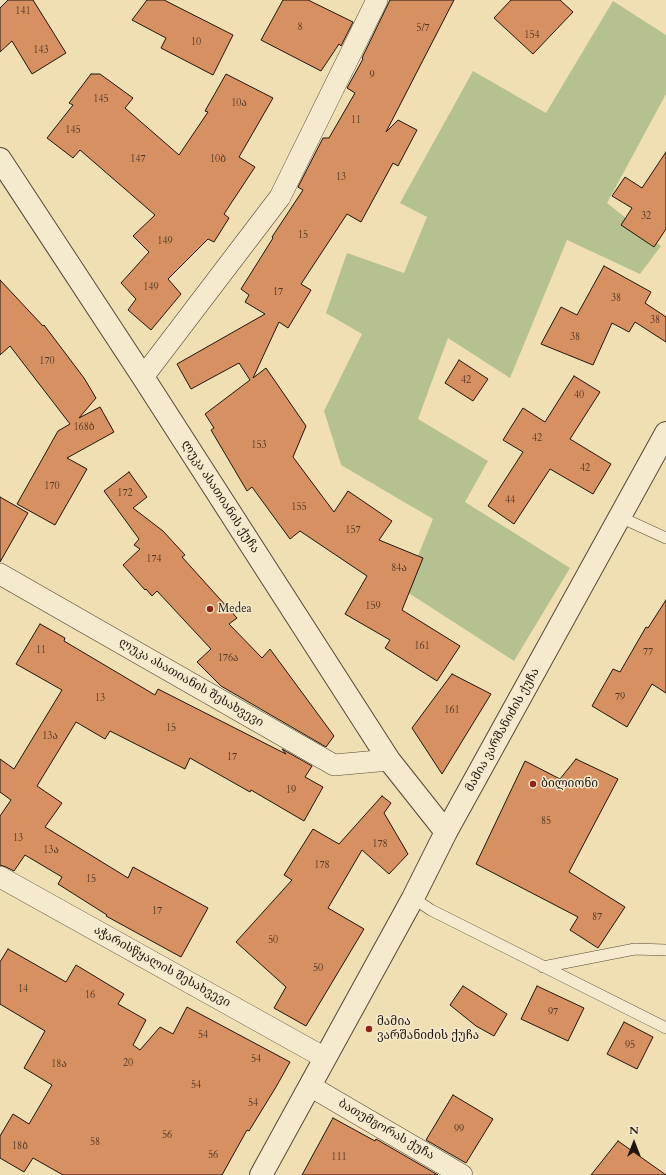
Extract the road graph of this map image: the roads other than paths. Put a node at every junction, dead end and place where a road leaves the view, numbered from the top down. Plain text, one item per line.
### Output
1 (377, 0) edge
2 (0, 159) edge
3 (143, 377) junction
4 (666, 433) edge
5 (620, 517) junction
6 (666, 538) edge
7 (0, 574) edge
8 (388, 760) junction
9 (446, 832) junction
10 (0, 877) edge
11 (413, 898) junction
12 (666, 950) edge
13 (543, 967) junction
14 (666, 1028) edge
15 (325, 1058) junction
16 (310, 1086) junction
17 (261, 1175) edge
18 (462, 1175) edge

1 - 3 street
2 - 3 street, ლუკა ასათიანის ქუჩა
3 - 8 street, ლუკა ასათიანის ქუჩა
4 - 5 street, მამია ვარშანიძის ქუჩა
5 - 6 lane
5 - 9 street, მამია ვარშანიძის ქუჩა
7 - 8 street, ლუკა ასათიანის შესახვევი
8 - 9 street, ლუკა ასათიანის ქუჩა
9 - 11 street, მამია ვარშანიძის ქუჩა
10 - 15 street, აჭარისწყალის შესახვევი
11 - 13 lane
11 - 15 street, მამია ვარშანიძის ქუჩა
12 - 13 lane
13 - 14 lane
15 - 16 street, მამია ვარშანიძის ქუჩა
16 - 17 street, მამია ვარშანიძის ქუჩა
16 - 18 street, ბათუმგორას ქუჩა

